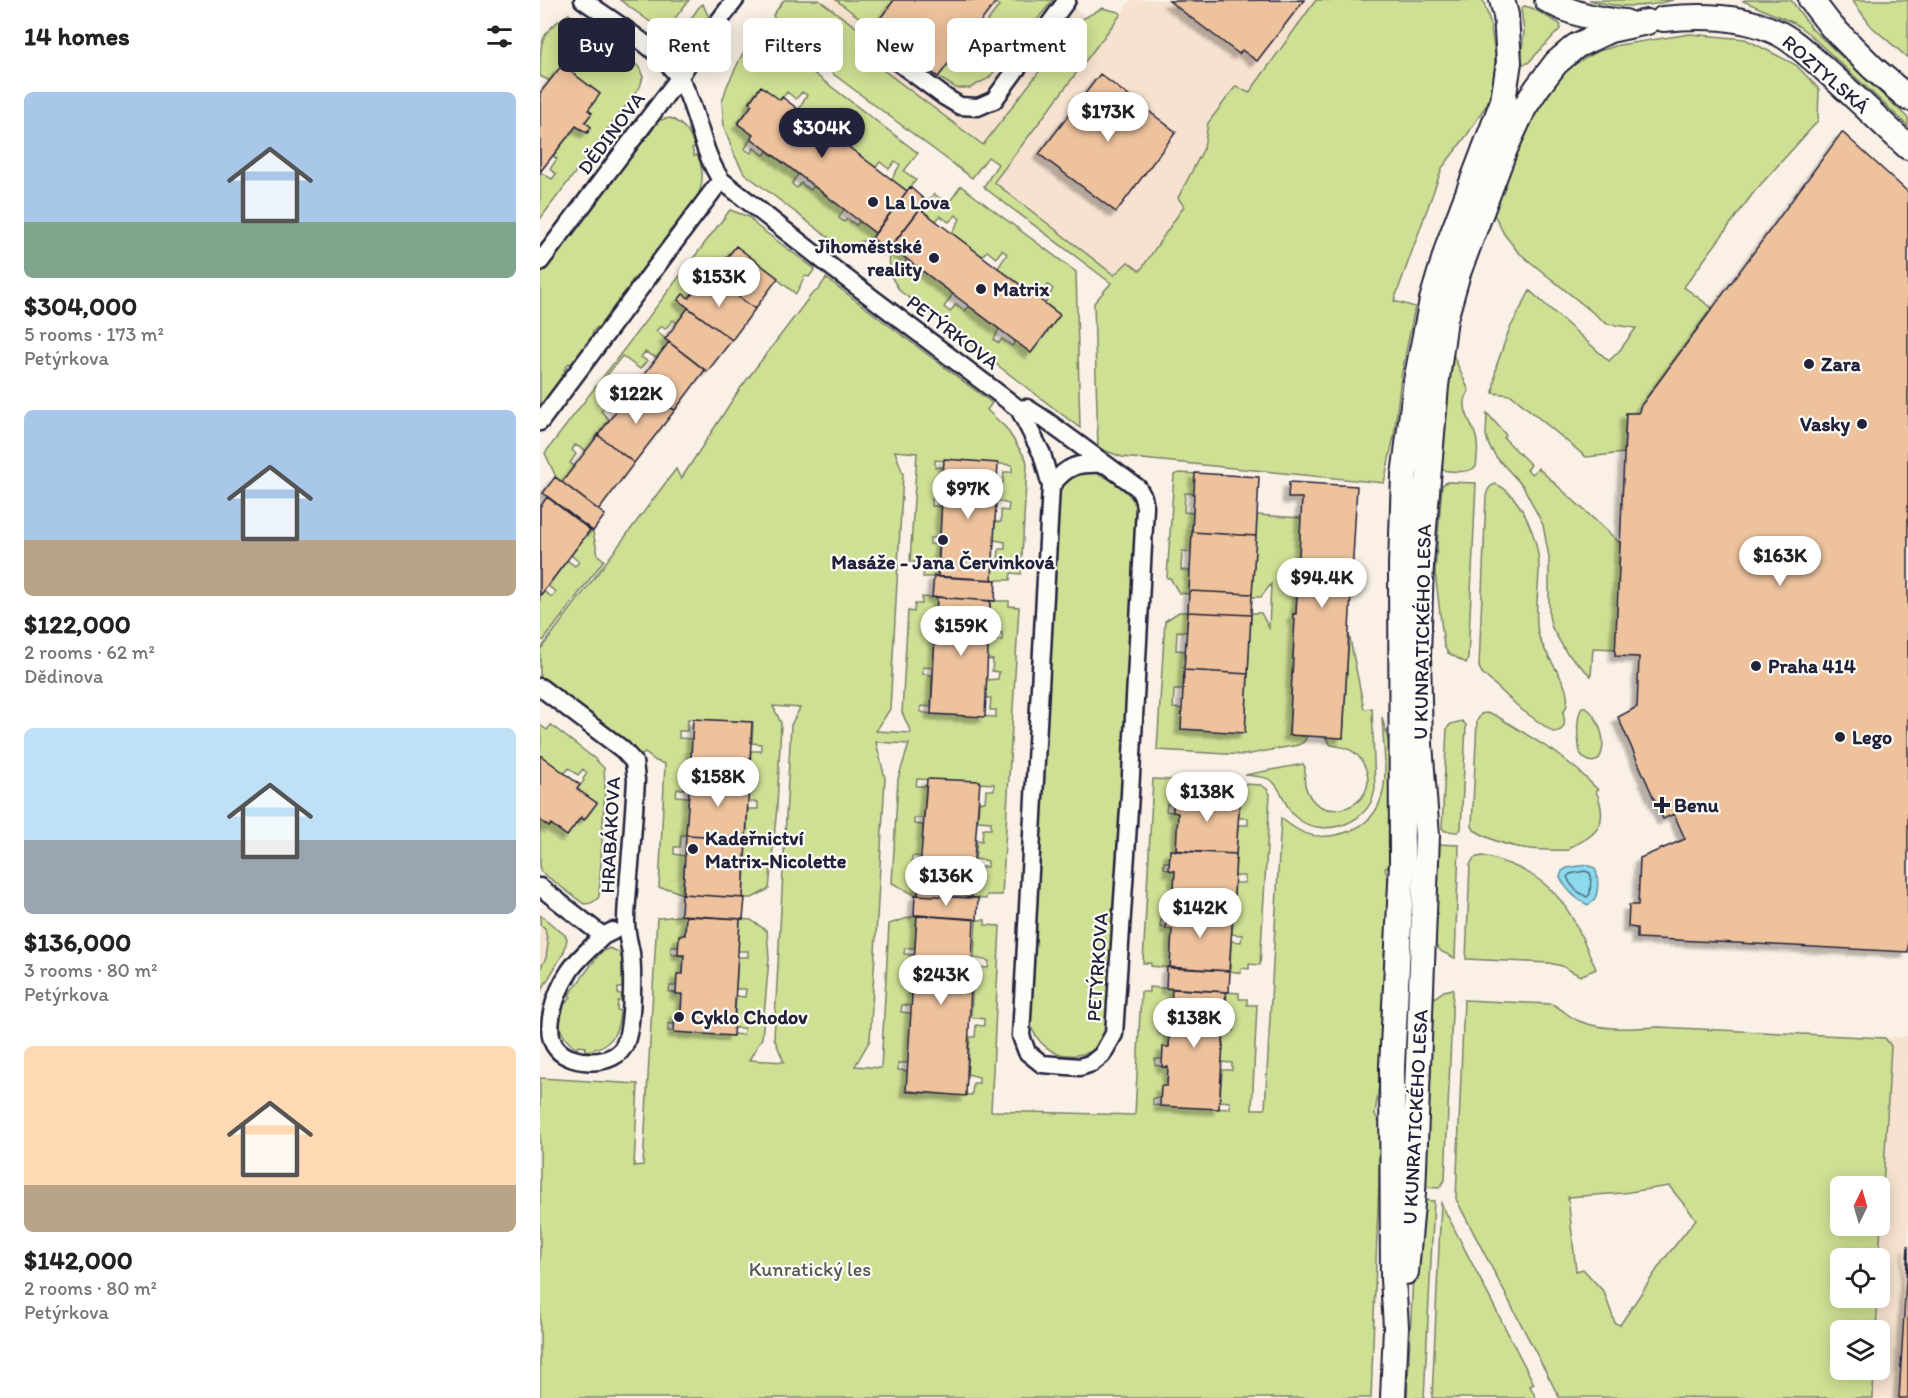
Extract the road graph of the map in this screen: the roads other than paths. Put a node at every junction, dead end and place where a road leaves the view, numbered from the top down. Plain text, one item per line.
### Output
1 (583, 0) edge
2 (735, 0) edge
3 (1067, 0) edge
4 (1502, 0) edge
5 (1547, 0) edge
6 (1713, 0) edge
7 (1811, 0) edge
8 (1655, 20) junction
9 (913, 72) edge
10 (679, 78) junction
11 (1908, 99) edge
12 (1908, 147) edge
13 (721, 180) junction
14 (540, 262) edge
15 (1019, 409) junction
16 (540, 422) edge
17 (1104, 464) junction
18 (1051, 486) junction
19 (540, 687) edge
20 (540, 887) edge
21 (626, 922) junction
22 (603, 936) junction
23 (1396, 1327) junction
24 (1393, 1398) edge

1 - 10 street, PETÝRKOVA
2 - 10 street, DĚDINOVA
3 - 9 street
4 - 23 street, U KUNRATICKÉHO LESA
5 - 8 street
6 - 8 street
7 - 11 street, ROZTYLSKÁ
8 - 12 street, ROZTYLSKÁ
8 - 23 street, U KUNRATICKÉHO LESA
10 - 13 street, PETÝRKOVA
10 - 14 street, DĚDINOVA
13 - 15 street, PETÝRKOVA
13 - 16 street
15 - 17 street, PETÝRKOVA
15 - 18 street, PETÝRKOVA
17 - 18 street
17 - 18 street, PETÝRKOVA
19 - 21 street, HRABÁKOVA
20 - 22 street, HRABÁKOVA
21 - 22 street, HRABÁKOVA
21 - 22 street, HRABÁKOVA
23 - 24 street, U KUNRATICKÉHO LESA

